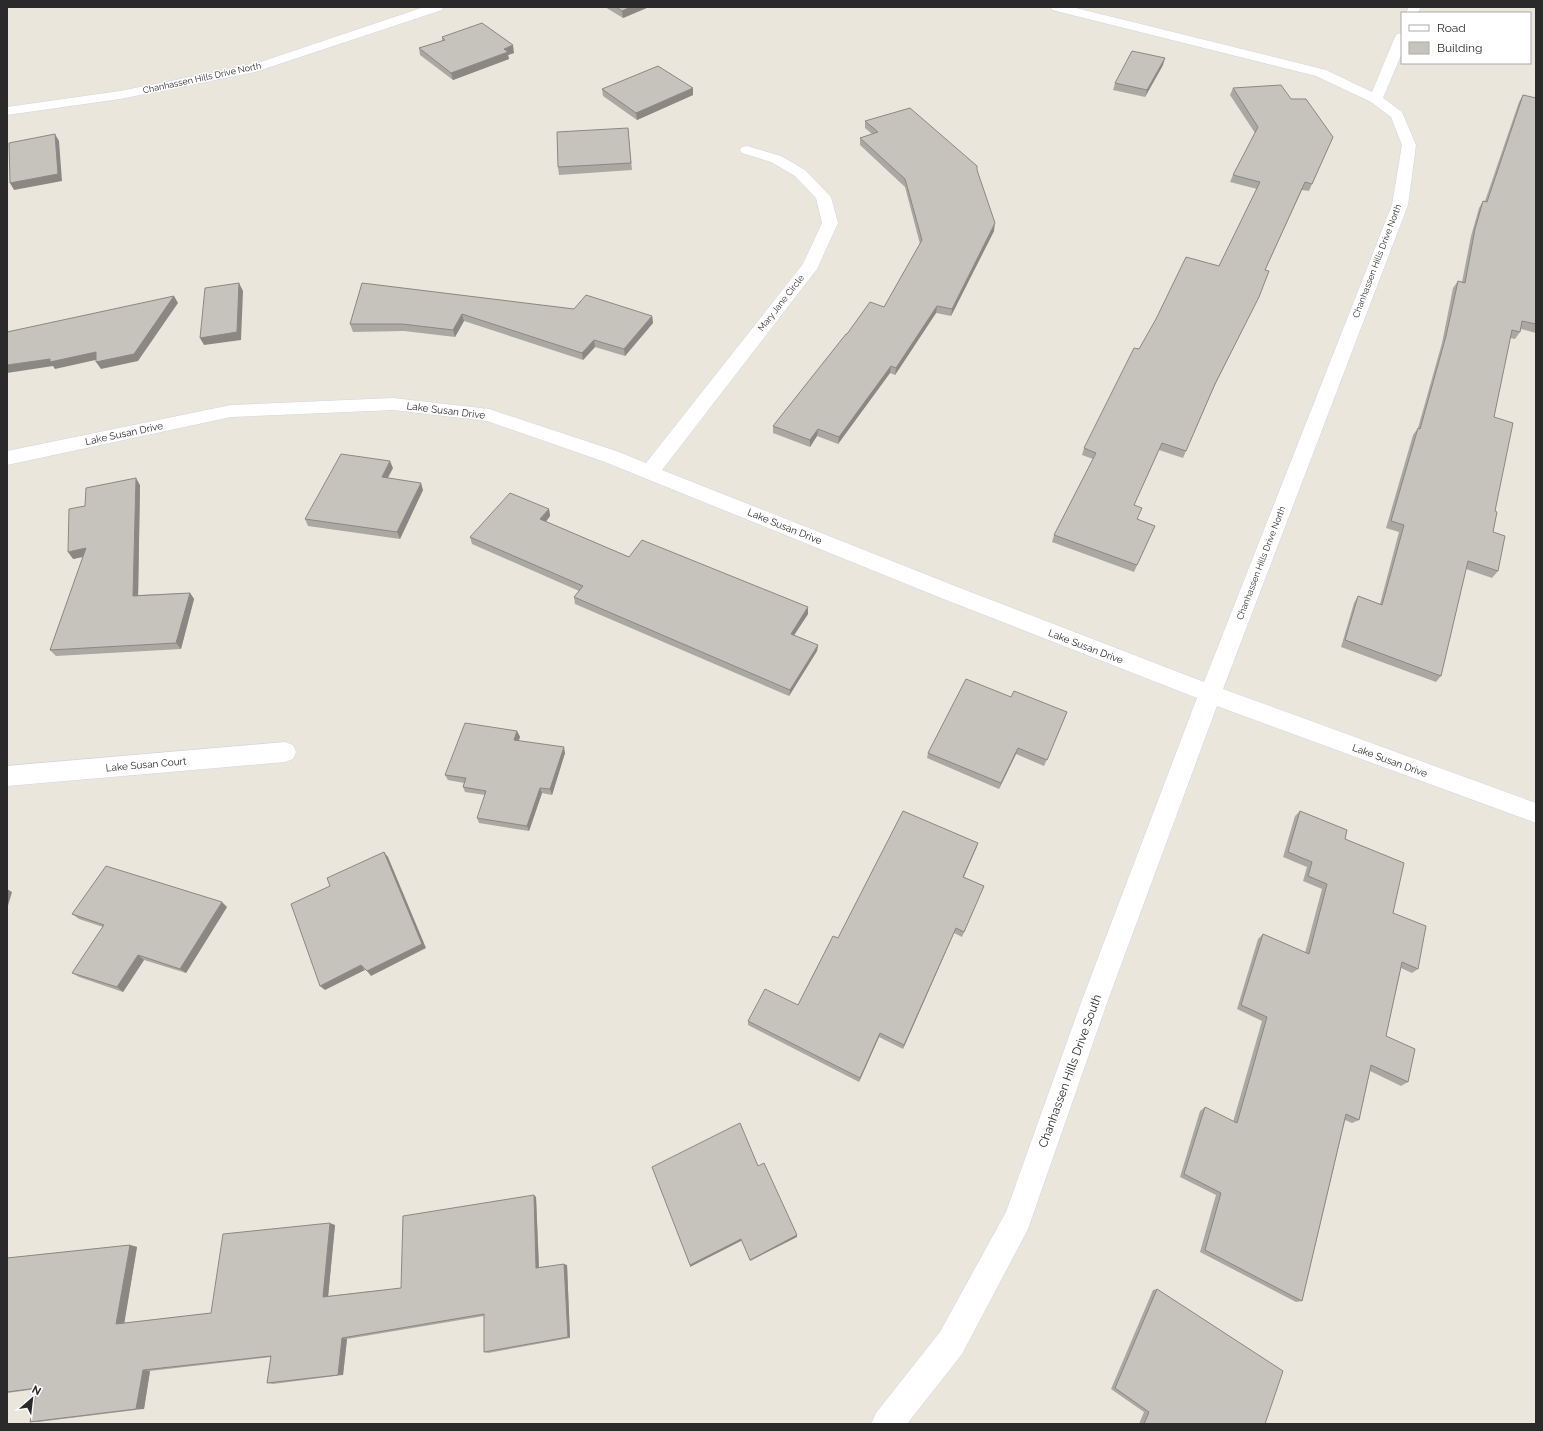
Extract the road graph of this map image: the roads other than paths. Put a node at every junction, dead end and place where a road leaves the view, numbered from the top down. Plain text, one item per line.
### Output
1 (437, 7) edge
2 (1057, 7) edge
3 (1401, 39) edge
4 (1376, 99) junction
5 (7, 111) edge
6 (747, 150) dead end
7 (7, 458) edge
8 (650, 472) junction
9 (1210, 694) junction
10 (284, 752) dead end
11 (7, 776) edge
12 (1536, 814) edge
13 (887, 1424) edge

1 - 5 street, Chanhassen Hills Drive North
2 - 4 street, Chanhassen Hills Drive North
3 - 4 street
4 - 9 street, Chanhassen Hills Drive North
6 - 8 street, Mary Jane Circle
7 - 8 street, Lake Susan Drive
8 - 9 street, Lake Susan Drive
9 - 12 street, Lake Susan Drive
9 - 13 street, Chanhassen Hills Drive South
10 - 11 street, Lake Susan Court

